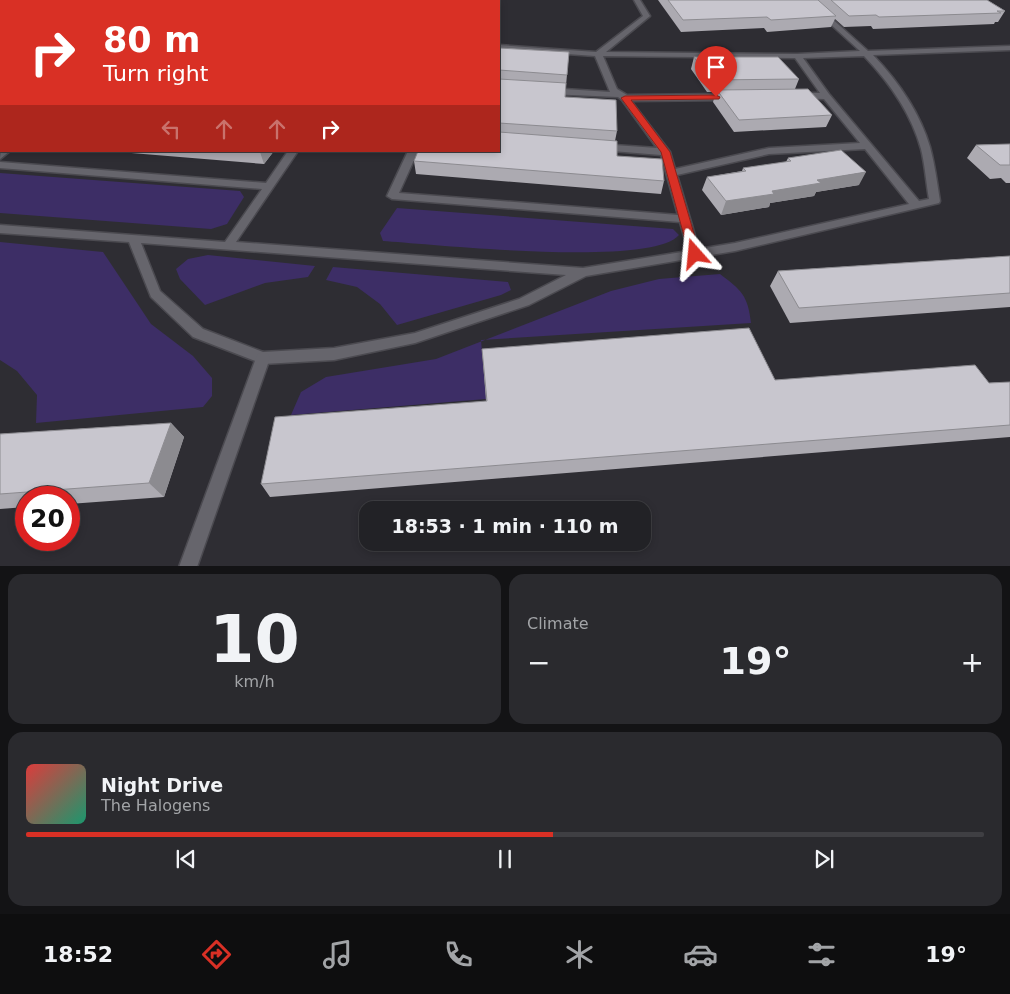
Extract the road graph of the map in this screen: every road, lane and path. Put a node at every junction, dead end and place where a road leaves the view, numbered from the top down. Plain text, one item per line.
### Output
1 (637, 0) edge
2 (807, 0) edge
3 (500, 47) edge
4 (1010, 48) edge
5 (598, 54) junction
6 (868, 54) junction
7 (797, 56) junction
8 (536, 90) edge
9 (788, 96) edge
10 (826, 96) junction
11 (623, 97) junction
12 (740, 97) edge
13 (587, 146) edge
14 (867, 146) junction
15 (292, 152) edge
16 (413, 152) edge
17 (665, 152) junction
18 (0, 165) edge
19 (671, 173) junction
20 (269, 186) junction
21 (916, 205) junction
22 (684, 219) junction
23 (0, 229) edge
24 (133, 239) junction
25 (228, 246) junction
26 (695, 254) junction
27 (583, 272) junction
28 (263, 358) junction
29 (188, 566) edge

1 - 5 street
2 - 6 street
3 - 5 street
4 - 6 street
5 - 7 street
5 - 11 street
6 - 7 street
6 - 21 street
7 - 10 street
8 - 11 street
9 - 10 street
10 - 14 street
11 - 12 street
11 - 17 street
13 - 17 street
14 - 19 street
14 - 21 street
15 - 20 street
16 - 22 street
17 - 19 street
18 - 20 street
19 - 22 street
20 - 25 street
21 - 26 street
22 - 26 street
23 - 24 street
24 - 25 street
24 - 28 street
25 - 27 street
26 - 27 street
27 - 28 street
28 - 29 street

